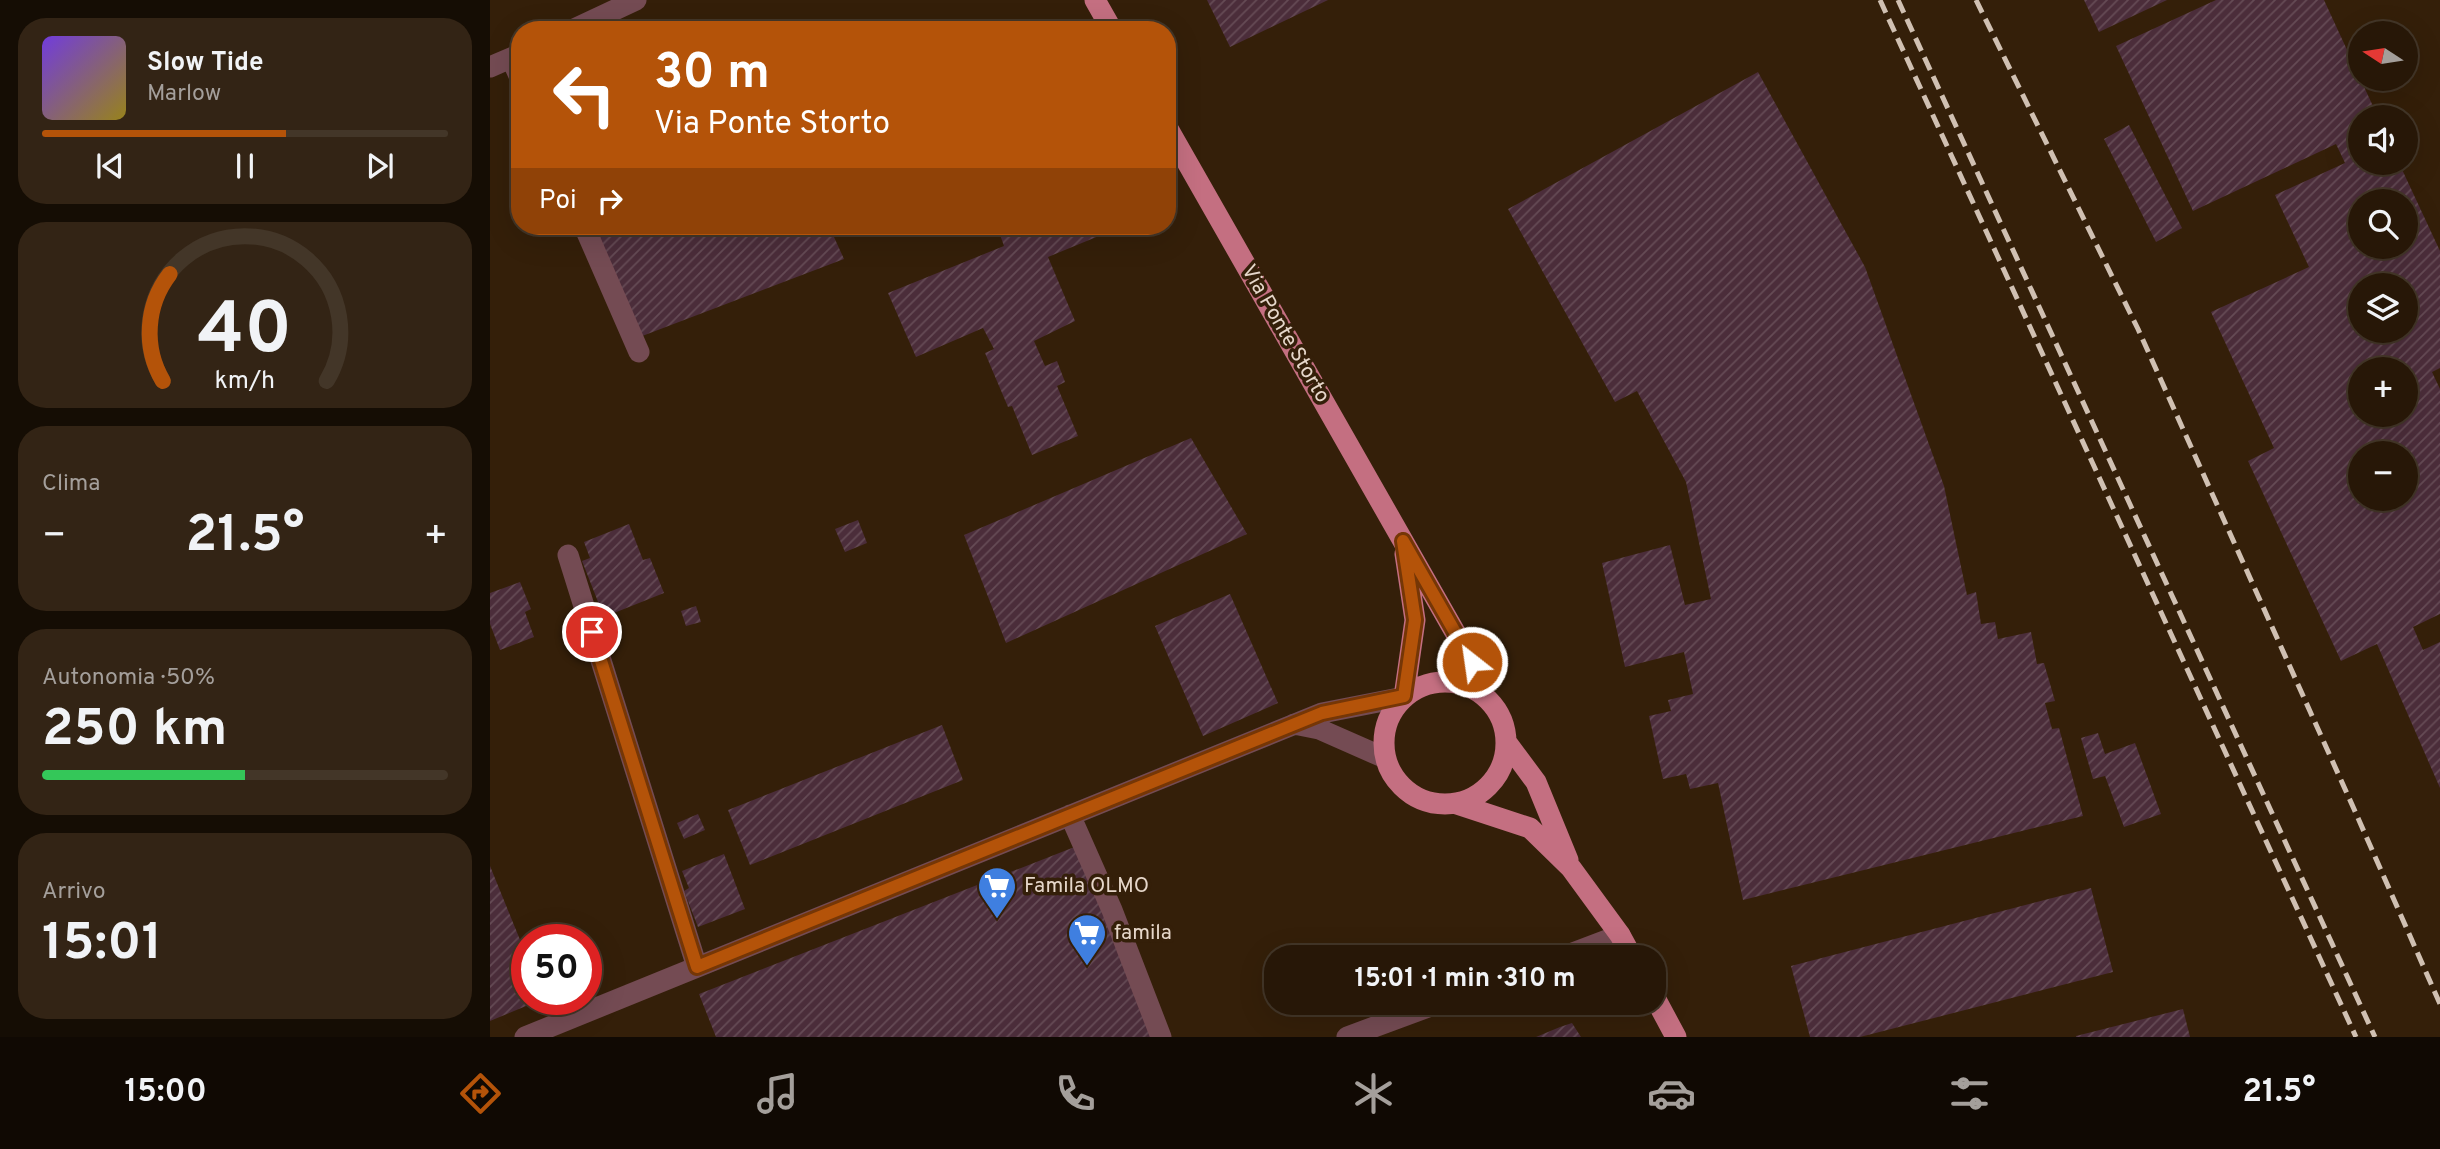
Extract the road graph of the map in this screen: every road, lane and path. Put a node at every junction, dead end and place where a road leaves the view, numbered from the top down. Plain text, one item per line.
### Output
1 (636, 0) edge
2 (1095, 0) edge
3 (591, 21) edge
4 (1107, 21) edge
5 (511, 58) edge
6 (490, 67) edge
7 (1176, 143) edge
8 (588, 235) edge
9 (639, 352) dead end
10 (1403, 541) junction
11 (568, 555) dead end
12 (1472, 688) junction
13 (1404, 696) junction
14 (1294, 724) junction
15 (1507, 743) junction
16 (1385, 758) junction
17 (1457, 803) junction
18 (1070, 815) junction
19 (1571, 868) junction
20 (1620, 935) junction
21 (1594, 945) edge
22 (1625, 945) edge
23 (697, 967) junction
24 (1407, 1015) edge
25 (1664, 1015) edge
26 (525, 1037) edge
27 (1161, 1037) edge
28 (1347, 1037) edge
29 (1676, 1037) edge

1 - 3 street
2 - 4 main road
5 - 6 street
7 - 10 main road, Via Ponte Storto
8 - 9 street
10 - 12 main road, Via Ponte Storto
10 - 13 main road, Via Ponte Storto
11 - 23 street
12 - 13 main road
12 - 15 main road
13 - 14 street
13 - 16 main road, Via Ponte Storto
14 - 16 street
14 - 18 street
15 - 17 main road
15 - 19 main road
16 - 17 main road
17 - 19 main road
18 - 23 street
18 - 27 street
19 - 20 main road
20 - 21 street
20 - 22 main road
23 - 26 street
24 - 28 street
25 - 29 main road

